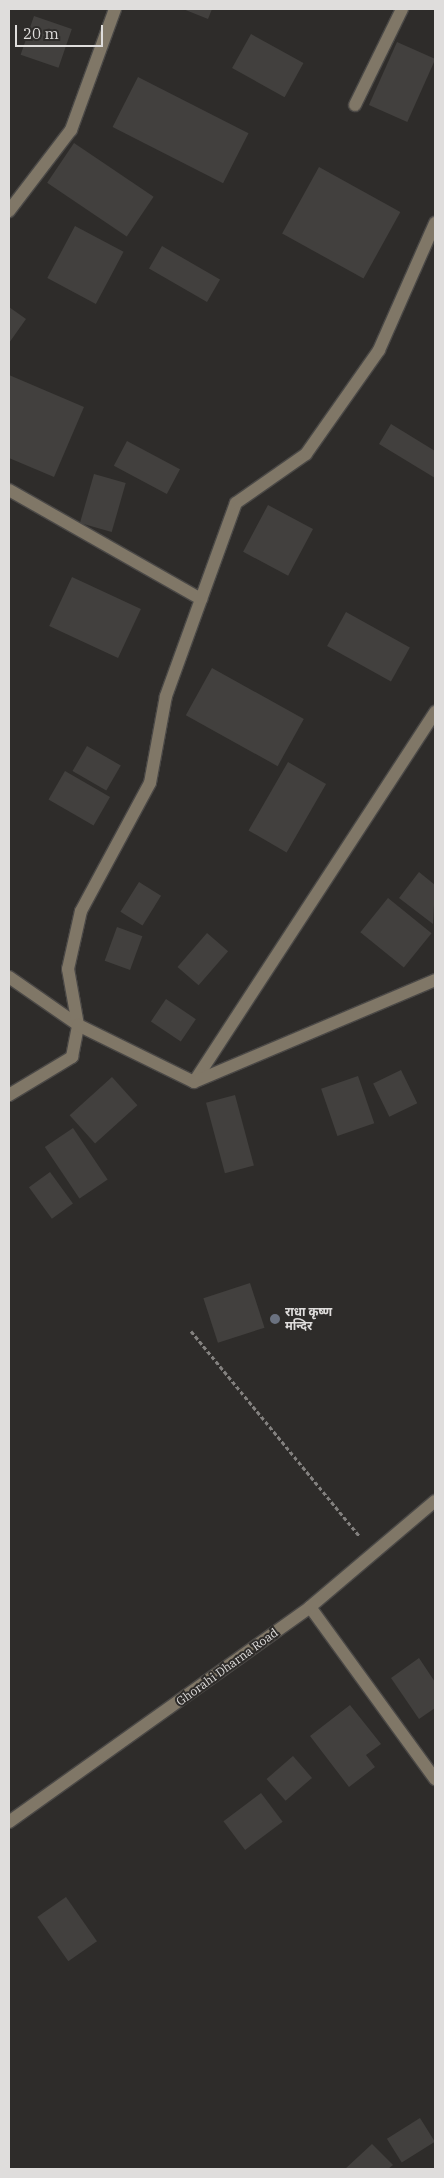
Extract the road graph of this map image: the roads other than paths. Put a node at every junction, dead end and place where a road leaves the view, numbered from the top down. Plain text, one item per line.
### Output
1 (115, 9) edge
2 (402, 9) edge
3 (354, 106) dead end
4 (9, 211) edge
5 (435, 223) edge
6 (9, 490) edge
7 (201, 599) junction
8 (435, 712) edge
9 (9, 977) edge
10 (435, 980) edge
11 (78, 1025) junction
12 (194, 1082) junction
13 (9, 1094) edge
14 (435, 1501) edge
15 (310, 1607) junction
16 (435, 1778) edge
17 (9, 1822) edge

1 - 4 street
2 - 3 street
5 - 7 street
6 - 7 street
7 - 11 street
8 - 12 street
9 - 11 street
10 - 12 street
11 - 12 street
11 - 13 street
14 - 15 street, Ghorahi Dharna Road
15 - 16 street
15 - 17 street, Ghorahi Dharna Road

